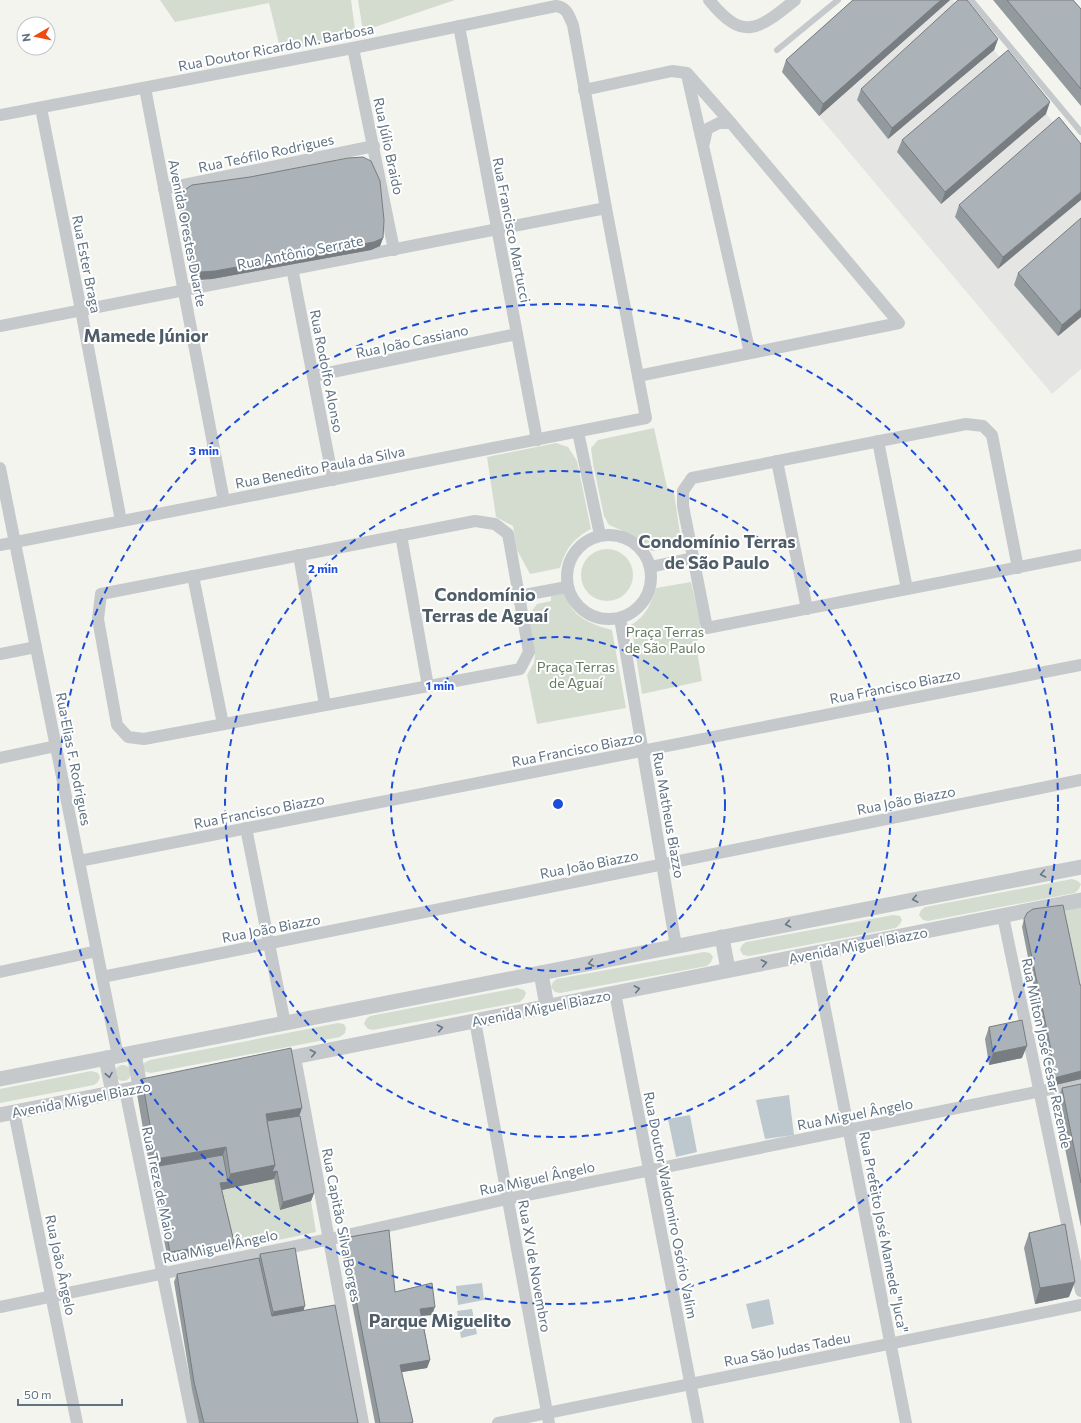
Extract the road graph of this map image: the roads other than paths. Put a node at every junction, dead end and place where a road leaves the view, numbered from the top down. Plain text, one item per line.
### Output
1 (709, 0) edge
2 (795, 0) edge
3 (838, 0) edge
4 (971, 0) edge
5 (459, 26) junction
6 (353, 48) junction
7 (777, 50) dead end
8 (687, 73) junction
9 (145, 88) junction
10 (584, 90) junction
11 (40, 108) junction
12 (0, 115) edge
13 (731, 123) junction
14 (1081, 132) edge
15 (374, 146) junction
16 (703, 150) junction
17 (164, 189) junction
18 (606, 208) junction
19 (496, 230) junction
20 (394, 250) junction
21 (292, 268) junction
22 (184, 290) junction
23 (81, 310) junction
24 (0, 326) edge
25 (517, 334) junction
26 (750, 354) junction
27 (313, 376) junction
28 (638, 376) junction
29 (578, 432) junction
30 (537, 440) junction
31 (878, 442) junction
32 (777, 462) junction
33 (0, 468) edge
34 (333, 480) junction
35 (224, 501) junction
36 (121, 521) junction
37 (401, 535) junction
38 (600, 535) junction
39 (15, 542) junction
40 (0, 544) edge
41 (299, 555) junction
42 (1081, 555) edge
43 (693, 558) junction
44 (650, 568) junction
45 (1018, 568) junction
46 (193, 576) junction
47 (567, 587) junction
48 (907, 589) junction
49 (519, 596) junction
50 (806, 609) junction
51 (620, 618) junction
52 (36, 647) junction
53 (0, 654) edge
54 (1081, 665) edge
55 (428, 686) junction
56 (325, 705) junction
57 (223, 724) junction
58 (56, 746) junction
59 (642, 751) junction
60 (0, 758) edge
61 (1081, 780) edge
62 (246, 828) junction
63 (79, 861) junction
64 (662, 864) junction
65 (1081, 867) edge
66 (1081, 900) edge
67 (1003, 916) junction
68 (722, 937) junction
69 (269, 944) junction
70 (676, 946) junction
71 (97, 951) junction
72 (814, 953) junction
73 (728, 970) junction
74 (0, 972) edge
75 (541, 973) junction
76 (102, 977) junction
77 (614, 993) junction
78 (547, 1006) junction
79 (475, 1021) junction
80 (285, 1024) junction
81 (134, 1053) junction
82 (112, 1057) junction
83 (295, 1057) junction
84 (256, 1064) edge
85 (0, 1079) edge
86 (171, 1081) edge
87 (1081, 1083) edge
88 (140, 1087) junction
89 (119, 1092) junction
90 (1040, 1092) junction
91 (7, 1114) edge
92 (849, 1130) junction
93 (649, 1170) junction
94 (508, 1199) junction
95 (330, 1239) junction
96 (163, 1273) junction
97 (1081, 1291) edge
98 (52, 1296) junction
99 (1081, 1305) edge
100 (0, 1307) edge
101 (890, 1344) junction
102 (690, 1384) junction
103 (548, 1418) edge
104 (77, 1423) edge
105 (193, 1423) edge
106 (363, 1423) edge
107 (498, 1423) edge
108 (698, 1423) edge
109 (906, 1423) edge

1 - 2 street
3 - 7 lane
4 - 14 lane
5 - 6 street, Rua Doutor Ricardo M. Barbosa
5 - 10 street, Rua Doutor Ricardo M. Barbosa
5 - 19 street, Rua Francisco Martucci
6 - 9 street, Rua Doutor Ricardo M. Barbosa
6 - 15 street, Rua Júlio Braido
8 - 10 street
8 - 13 street
8 - 16 street
9 - 11 street, Rua Doutor Ricardo M. Barbosa
9 - 17 street, Avenida Orestes Duarte
10 - 18 street
11 - 12 street, Rua Doutor Ricardo M. Barbosa
11 - 23 street, Rua Ester Braga
13 - 16 street
13 - 26 street
15 - 17 street, Rua Teófilo Rodrigues
15 - 20 street, Rua Júlio Braido
16 - 26 street
17 - 22 street, Avenida Orestes Duarte
18 - 19 street, Rua Antônio Serrate
18 - 28 street
19 - 20 street, Rua Antônio Serrate
19 - 25 street, Rua Francisco Martucci
20 - 21 street, Rua Antônio Serrate
21 - 22 street, Rua Antônio Serrate
21 - 27 street, Rua Rodolfo Alonso
22 - 23 street, Rua Antônio Serrate
22 - 35 street, Avenida Orestes Duarte
23 - 24 street, Rua Antônio Serrate
23 - 36 street, Rua Ester Braga
25 - 27 street, Rua João Cassiano
25 - 30 street, Rua Francisco Martucci
26 - 28 street
27 - 34 street, Rua Rodolfo Alonso
28 - 29 street, Rua Benedito Paula da Silva
29 - 30 street, Rua Benedito Paula da Silva
29 - 38 street
30 - 34 street, Rua Benedito Paula da Silva
31 - 32 street
31 - 45 street
31 - 48 street
32 - 43 street
32 - 50 street
33 - 39 street, Rua Elias F. Rodrigues
34 - 35 street, Rua Benedito Paula da Silva
35 - 36 street, Rua Benedito Paula da Silva
36 - 39 street, Rua Benedito Paula da Silva
37 - 41 street
37 - 49 street
37 - 55 street
38 - 44 street
38 - 47 street
39 - 40 street, Rua Benedito Paula da Silva
39 - 52 street, Rua Elias F. Rodrigues
41 - 46 street
41 - 56 street
42 - 45 street
43 - 44 street
43 - 50 street
44 - 51 street
45 - 48 street
46 - 57 street
46 - 57 street
47 - 49 street
47 - 51 street
48 - 50 street
49 - 55 street
51 - 59 street, Rua Matheus Biazzo
52 - 53 street
52 - 58 street, Rua Elias F. Rodrigues
54 - 59 street, Rua Francisco Biazzo
55 - 56 street
56 - 57 street
58 - 60 street
58 - 63 street, Rua Elias F. Rodrigues
59 - 62 street, Rua Francisco Biazzo
59 - 64 street, Rua Matheus Biazzo
61 - 64 street, Rua João Biazzo
62 - 63 street, Rua Francisco Biazzo
62 - 69 street
63 - 71 street, Rua Elias F. Rodrigues
64 - 69 street, Rua João Biazzo
64 - 70 street, Rua Matheus Biazzo
65 -> 68 street
66 - 67 street, Avenida Miguel Biazzo
67 - 72 street, Avenida Miguel Biazzo
67 - 90 street, Rua Milton José César Rezende
68 - 70 street
68 - 73 street
69 - 76 street, Rua João Biazzo
69 - 80 street
70 -> 75 street
71 - 74 street
71 - 76 street, Rua Elias F. Rodrigues
73 -> 72 street, Avenida Miguel Biazzo
72 - 92 street, Rua Prefeito José Mamede "Juca"
77 -> 73 street, Avenida Miguel Biazzo
75 - 78 street
75 - 80 street
76 - 82 street, Rua Elias F. Rodrigues
77 - 78 street, Avenida Miguel Biazzo
77 - 93 street, Rua Doutor Waldomiro Osório Valim
78 - 79 street, Avenida Miguel Biazzo
83 -> 79 street, Avenida Miguel Biazzo
79 - 94 street, Rua XV de Novembro
80 - 81 street
81 - 82 street
81 - 88 street
82 - 85 street
82 -> 89 street
83 - 84 street, Avenida Miguel Biazzo
83 - 95 street, Rua Capitão Silva Borges
86 - 88 street, Avenida Miguel Biazzo
87 - 90 street, Rua Miguel Ângelo
88 - 89 street, Avenida Miguel Biazzo
89 - 91 street, Avenida Miguel Biazzo
89 - 96 street, Rua Treze de Maio
90 - 92 street, Rua Miguel Ângelo
90 - 97 street, Rua Milton José César Rezende
91 - 98 street, Rua João Ângelo
92 - 93 street, Rua Miguel Ângelo
92 - 101 street, Rua Prefeito José Mamede "Juca"
93 - 94 street, Rua Miguel Ângelo
93 - 102 street, Rua Doutor Waldomiro Osório Valim
94 - 95 street, Rua Miguel Ângelo
94 - 103 street, Rua XV de Novembro
95 - 96 street, Rua Miguel Ângelo
95 - 106 street, Rua Capitão Silva Borges
96 - 98 street, Rua Miguel Ângelo
96 - 105 street, Rua Treze de Maio
98 - 100 street, Rua Miguel Ângelo
98 - 104 street, Rua João Ângelo
99 - 101 street, Rua São Judas Tadeu
101 - 102 street, Rua São Judas Tadeu
101 - 109 street, Rua Prefeito José Mamede "Juca"
102 - 103 street, Rua São Judas Tadeu
102 - 108 street, Rua Doutor Waldomiro Osório Valim
103 - 107 street, Rua São Judas Tadeu

